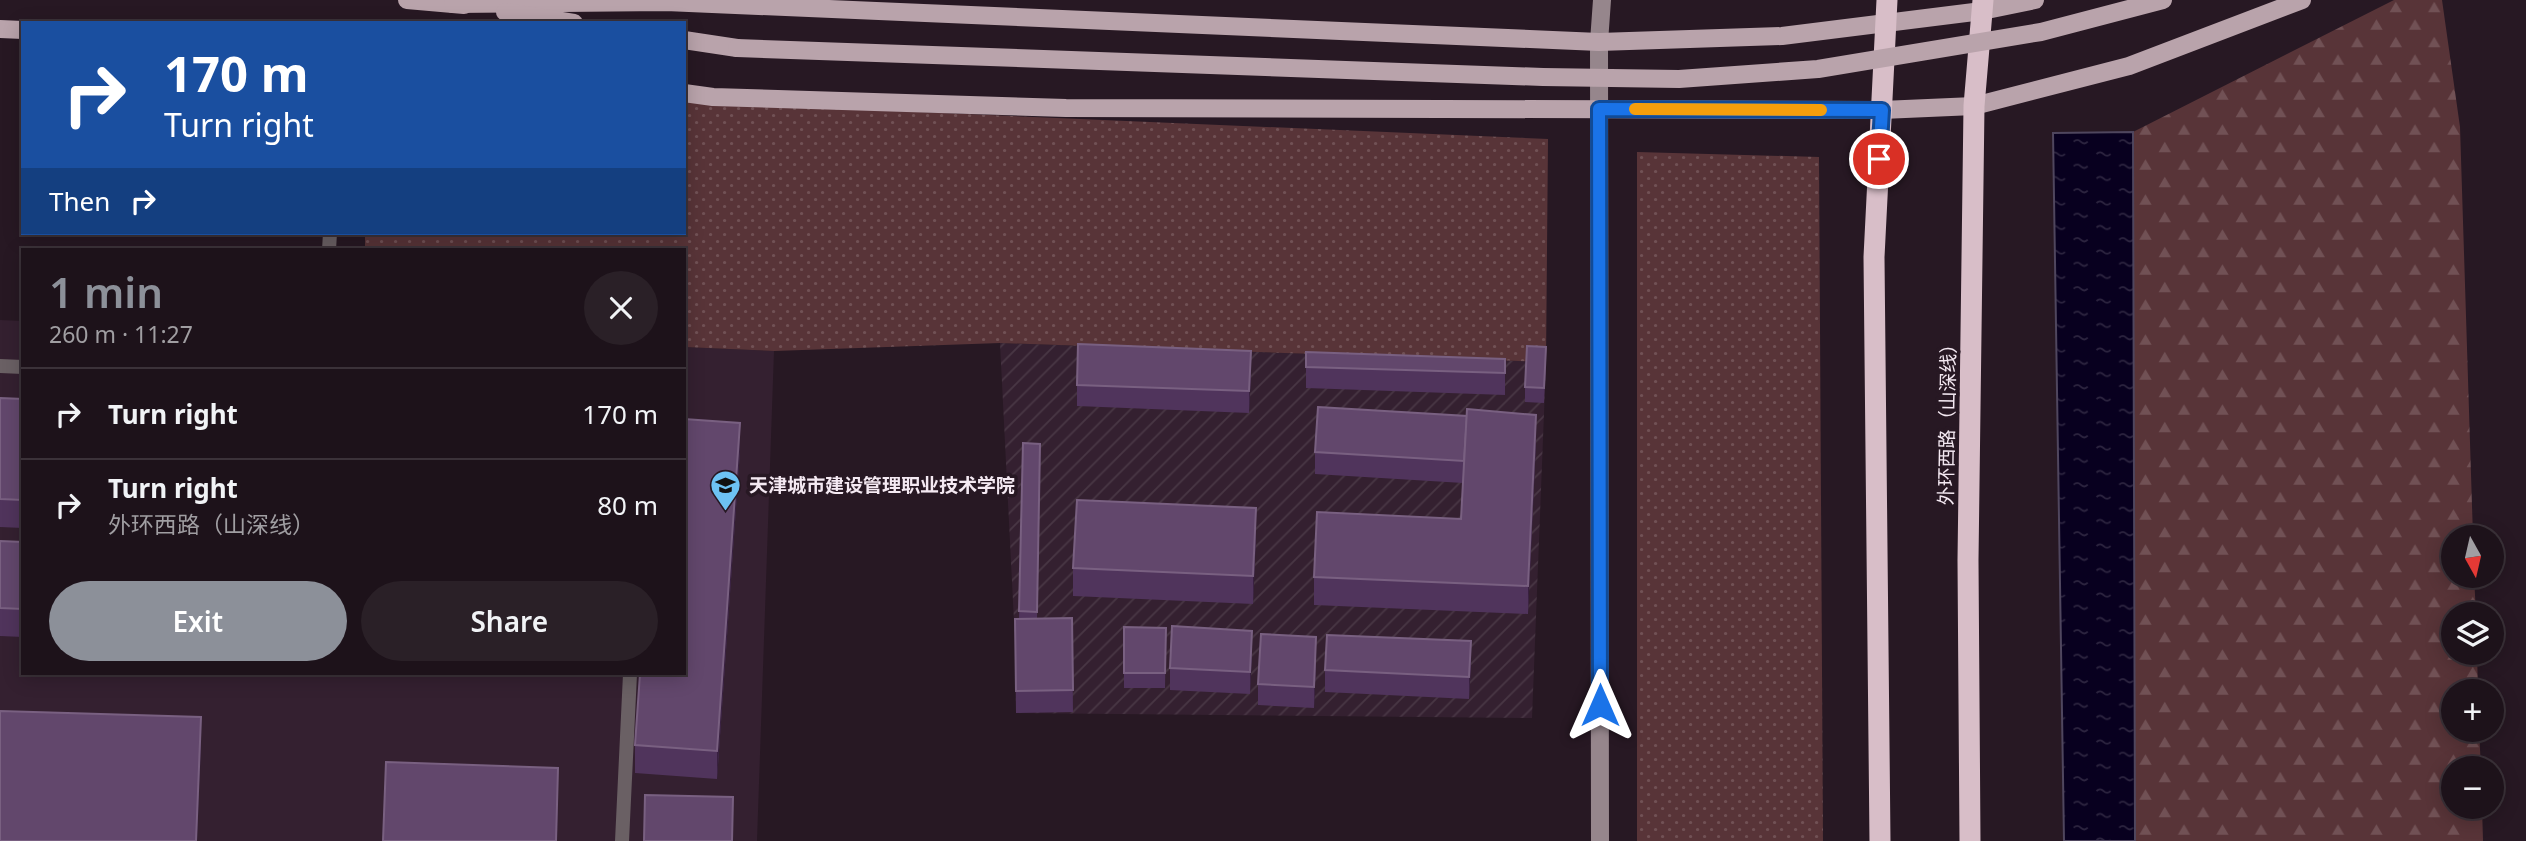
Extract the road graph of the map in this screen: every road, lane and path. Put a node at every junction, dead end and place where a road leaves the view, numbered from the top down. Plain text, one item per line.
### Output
1 (407, 0) edge
2 (1602, 0) edge
3 (1887, 0) edge
4 (2035, 0) edge
5 (2163, 0) edge
6 (2302, 0) edge
7 (453, 4) junction
8 (1982, 5) edge
9 (561, 21) edge
10 (1884, 24) junction
11 (0, 29) edge
12 (21, 30) edge
13 (686, 40) edge
14 (1599, 42) junction
15 (737, 48) junction
16 (686, 51) edge
17 (686, 93) edge
18 (1974, 106) junction
19 (1599, 109) junction
20 (1882, 110) junction
21 (0, 366) edge
22 (21, 367) edge
23 (630, 675) edge
24 (622, 841) edge
25 (1600, 841) edge
26 (1880, 841) edge
27 (1970, 841) edge

1 - 7 main road
2 - 14 street
3 - 10 highway
4 - 8 main road
5 - 15 main road, bridge
6 - 18 main road
7 - 9 main road
7 - 14 main road
8 - 10 main road
8 - 18 highway, 外环西路（山深线）
10 - 14 main road
10 - 20 highway
11 - 12 main road
13 - 15 main road
14 - 19 street
15 - 16 main road
17 - 19 main road
18 - 20 main road
18 - 27 highway, 外环西路（山深线）
19 - 20 main road
19 - 25 street
20 - 26 highway
21 - 22 lane
23 - 24 lane

